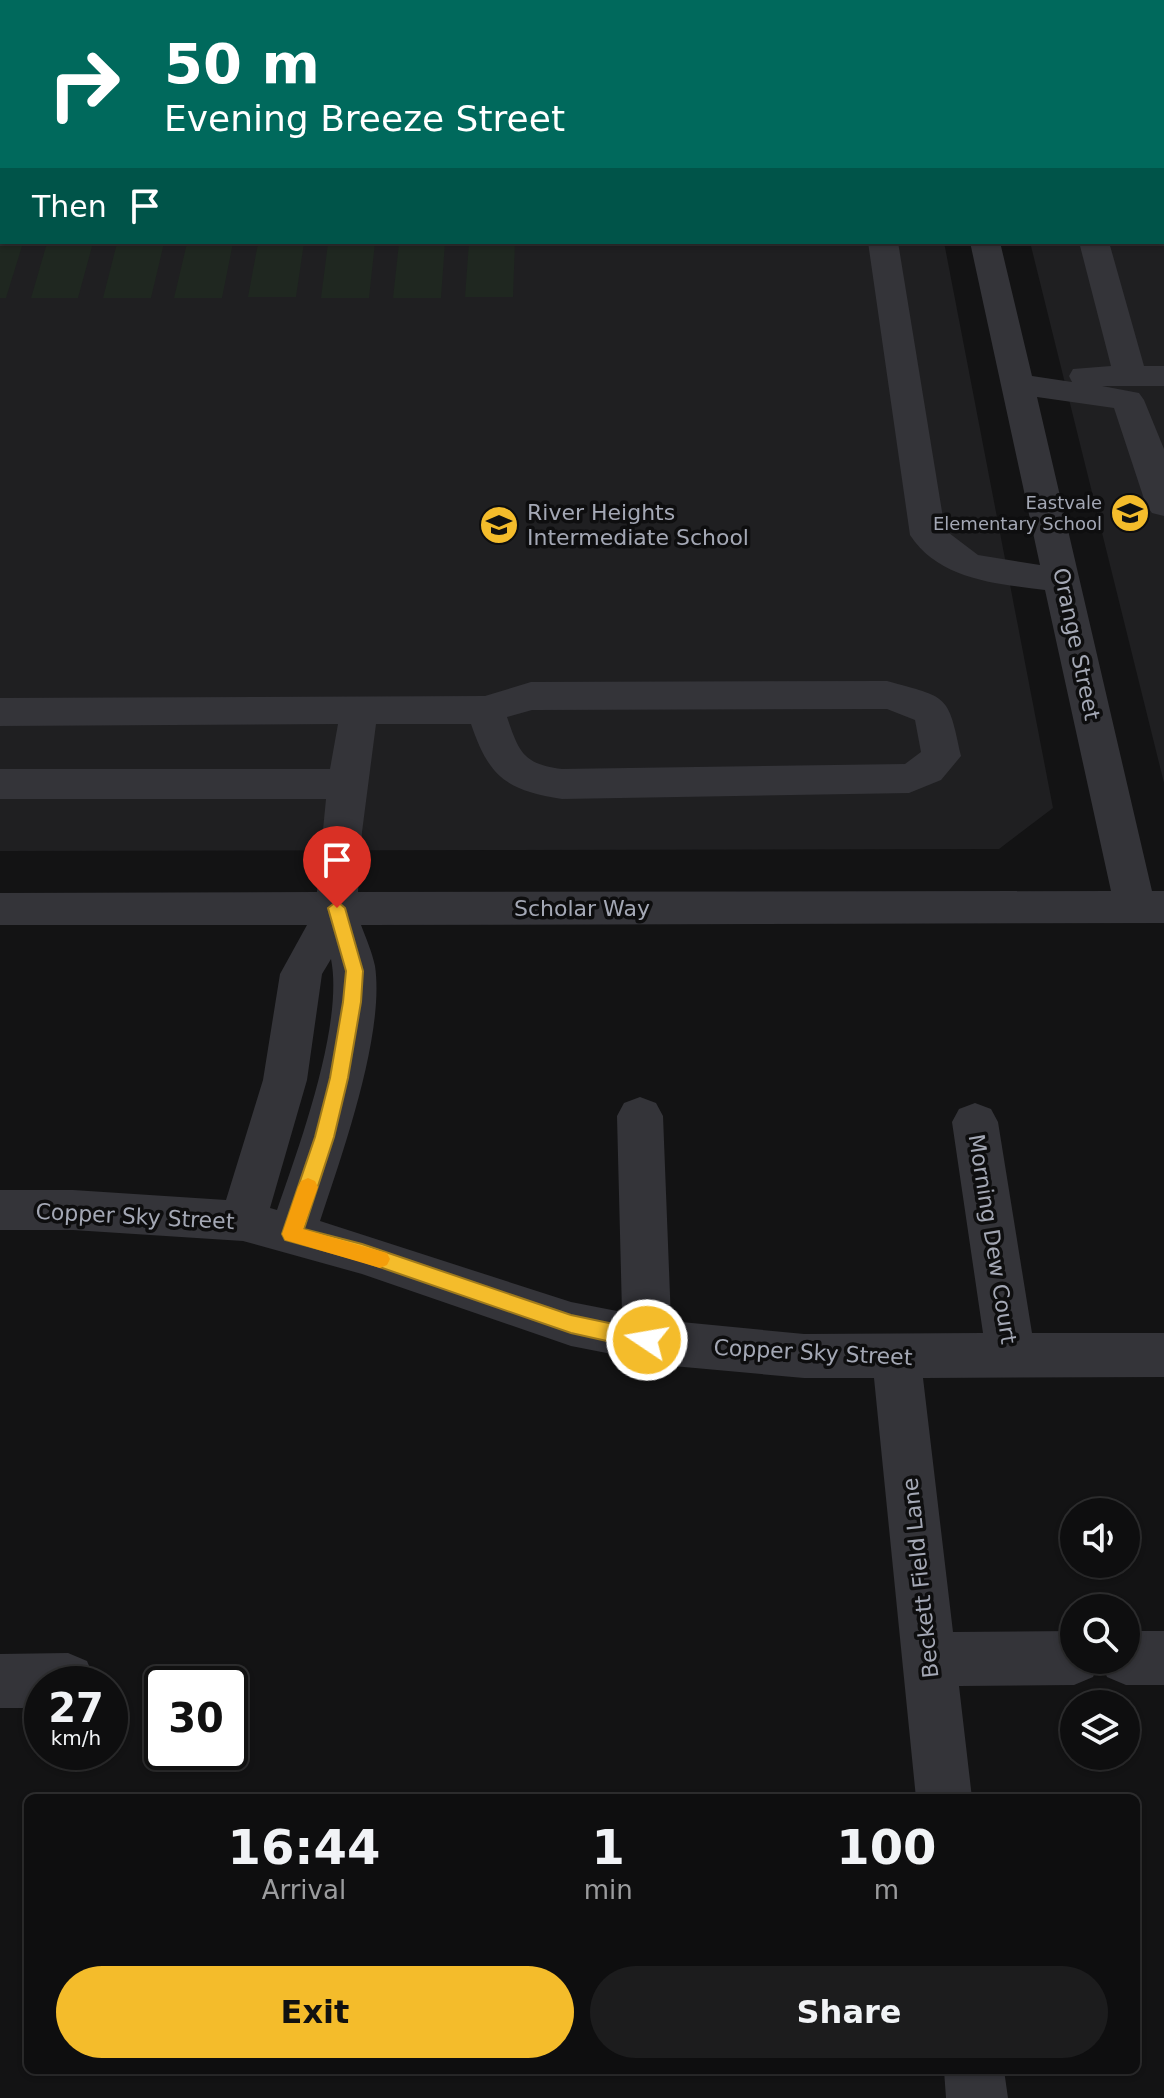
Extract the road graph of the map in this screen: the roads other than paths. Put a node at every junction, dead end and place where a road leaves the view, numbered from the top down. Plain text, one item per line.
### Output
1 (883, 244) edge
2 (985, 244) edge
3 (1095, 244) edge
4 (1130, 376) junction
5 (1164, 376) edge
6 (1019, 384) junction
7 (1164, 505) edge
8 (1062, 580) junction
9 (485, 710) junction
10 (359, 711) junction
11 (0, 712) edge
12 (0, 784) edge
13 (348, 784) junction
14 (1149, 906) edge
15 (337, 908) junction
16 (0, 909) edge
17 (640, 1116) dead end
18 (975, 1122) dead end
19 (0, 1210) edge
20 (243, 1221) junction
21 (292, 1234) junction
22 (647, 1340) junction
23 (1164, 1355) edge
24 (1011, 1356) junction
25 (896, 1357) junction
26 (1060, 1658) edge
27 (1140, 1658) edge
28 (1164, 1658) edge
29 (929, 1659) junction
30 (0, 1681) edge
31 (24, 1681) edge
32 (944, 1794) edge
33 (974, 2074) edge
34 (977, 2098) edge

1 - 8 street
2 - 6 street, Orange Street
3 - 4 street
4 - 5 street
4 - 6 street
6 - 7 street
6 - 8 street, Orange Street
8 - 14 street, Orange Street
9 - 9 street
9 - 10 street
10 - 11 street
10 - 13 street
12 - 13 street
13 - 15 street
14 - 15 street, Scholar Way
15 - 16 street, Scholar Way
15 - 20 street
15 - 21 street
17 - 22 street
18 - 24 street, Morning Dew Court
19 - 20 street, Copper Sky Street
20 - 21 street, Copper Sky Street
21 - 22 street, Copper Sky Street
22 - 25 street, Copper Sky Street
23 - 24 street, Copper Sky Street
24 - 25 street, Copper Sky Street
25 - 29 street, Beckett Field Lane
26 - 29 street
27 - 28 street
29 - 32 street, Beckett Field Lane
30 - 31 street
33 - 34 street

